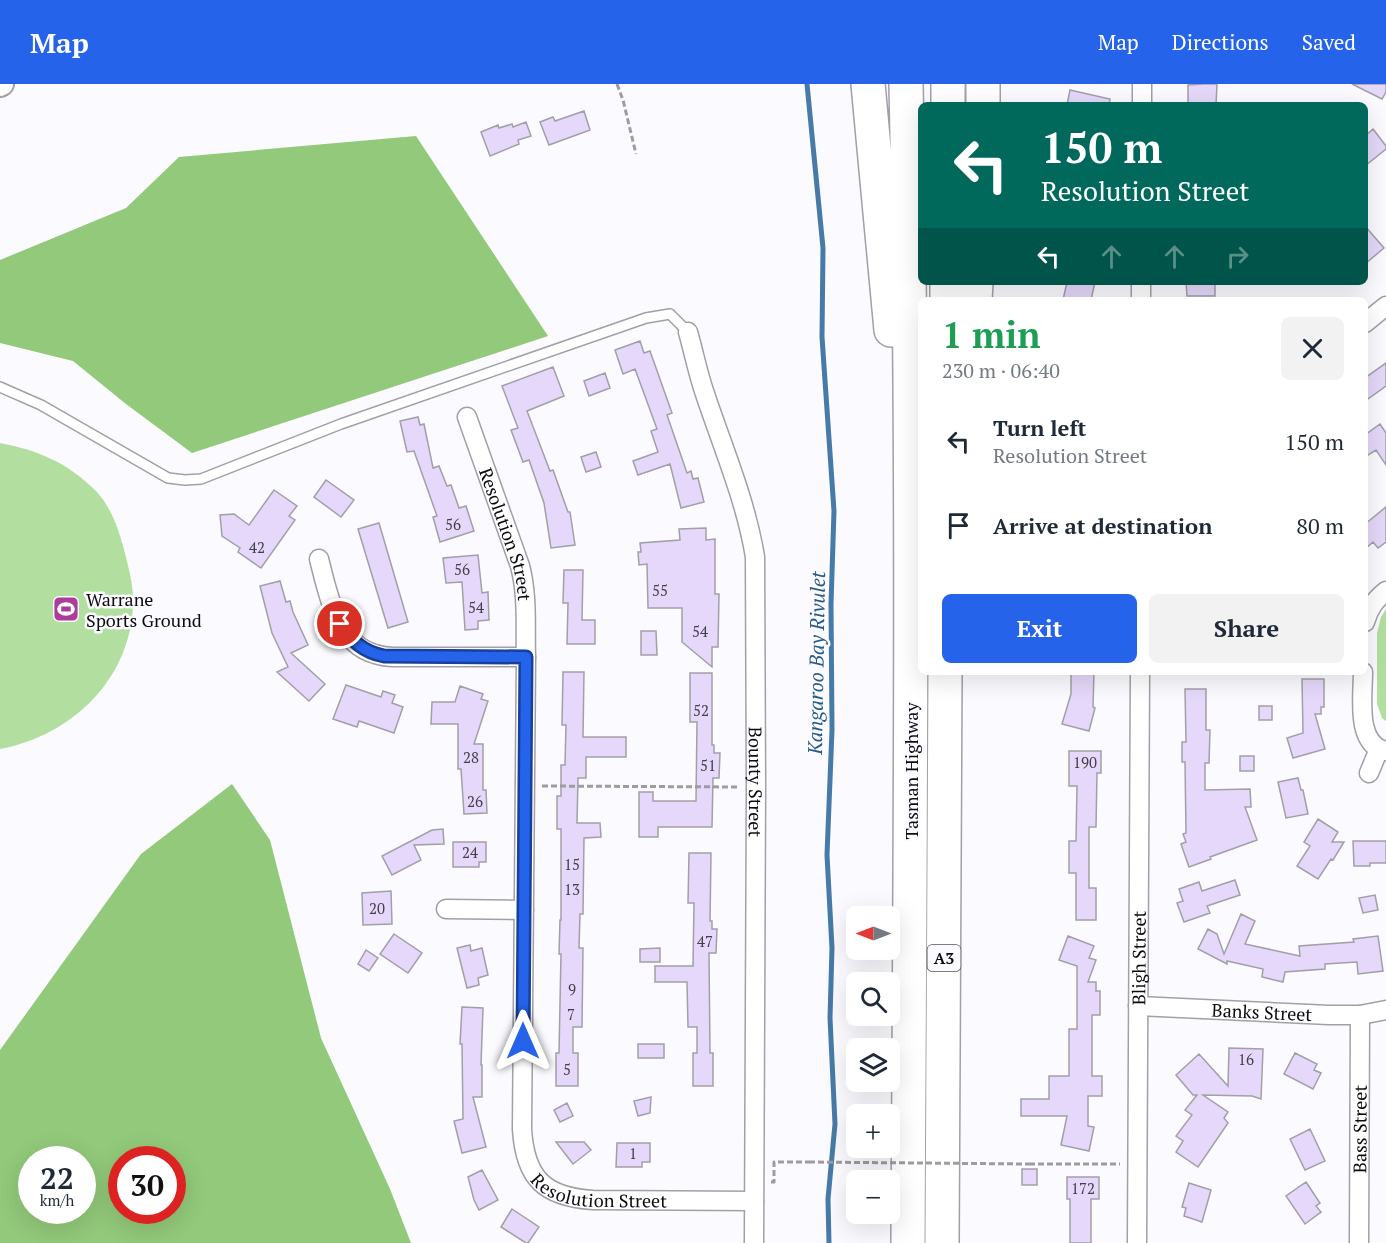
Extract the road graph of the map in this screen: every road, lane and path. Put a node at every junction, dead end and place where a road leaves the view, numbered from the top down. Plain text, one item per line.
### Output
1 (617, 84) edge
2 (868, 84) edge
3 (906, 84) edge
4 (948, 84) edge
5 (983, 84) edge
6 (1142, 84) edge
7 (948, 102) edge
8 (982, 102) edge
9 (1142, 102) edge
10 (636, 154) dead end
11 (1386, 306) edge
12 (1368, 321) edge
13 (688, 332) joint
14 (0, 387) edge
15 (467, 417) dead end
16 (319, 559) dead end
17 (1386, 591) edge
18 (911, 598) junction
19 (1368, 612) edge
20 (526, 657) junction
21 (945, 675) edge
22 (961, 675) edge
23 (1140, 675) edge
24 (1363, 675) edge
25 (1383, 750) edge
26 (1369, 773) dead end
27 (525, 786) junction
28 (756, 787) junction
29 (446, 909) dead end
30 (524, 910) junction
31 (1138, 1006) junction
32 (1386, 1010) edge
33 (1360, 1015) junction
34 (944, 1063) junction
35 (1138, 1165) junction
36 (754, 1182) junction
37 (754, 1201) junction
38 (754, 1243) edge
39 (908, 1243) edge
40 (942, 1243) edge
41 (1137, 1243) edge
42 (1359, 1243) edge

1 - 10 path
2 - 18 highway
3 - 18 highway, Tasman Highway / A3
4 - 7 highway
5 - 8 highway
6 - 9 street
11 - 12 street
13 - 14 lane
13 - 28 street, Bounty Street
15 - 20 street, Resolution Street
16 - 20 street
17 - 19 street
18 - 39 highway, Tasman Highway / A3
20 - 27 street, Resolution Street
21 - 34 highway, Tasman Highway / A3
22 - 34 highway
23 - 31 street, Bligh Street
24 - 25 street
25 - 26 street
27 - 28 path
27 - 30 street, Resolution Street
28 - 36 street, Bounty Street
29 - 30 street
30 - 37 street, Resolution Street
31 - 33 street, Banks Street
31 - 35 street, Bligh Street
32 - 33 street, Banks Street
33 - 42 street, Bass Street
34 - 40 highway, Tasman Highway / A3
35 - 36 path, bridge
35 - 41 street, Bligh Street
36 - 37 street, Bounty Street
37 - 38 street, Bounty Street

